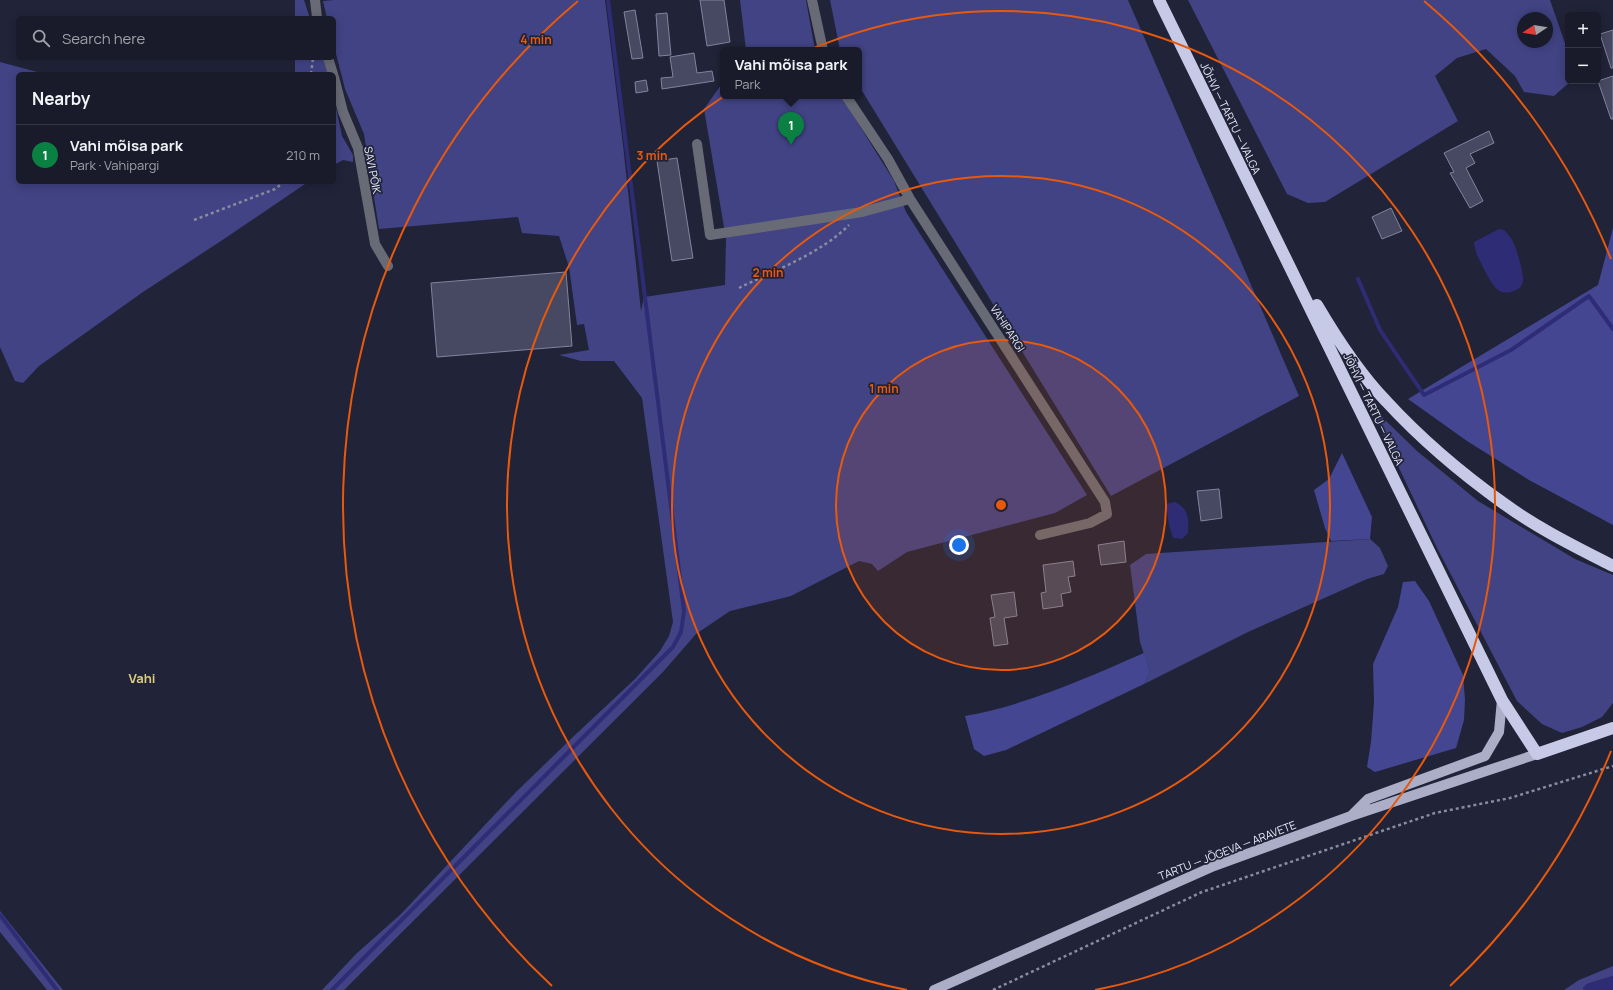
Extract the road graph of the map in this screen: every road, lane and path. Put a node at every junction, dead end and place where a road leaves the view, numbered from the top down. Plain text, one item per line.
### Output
1 (315, 0) edge
2 (812, 0) edge
3 (1159, 0) edge
4 (317, 16) edge
5 (822, 47) edge
6 (313, 60) edge
7 (329, 60) edge
8 (311, 72) edge
9 (333, 72) edge
10 (336, 83) edge
11 (848, 99) edge
12 (697, 144) dead end
13 (281, 184) edge
14 (910, 199) junction
15 (862, 212) junction
16 (194, 220) dead end
17 (1282, 251) junction
18 (388, 266) dead end
19 (739, 288) dead end
20 (1040, 535) dead end
21 (1554, 535) junction
22 (1613, 559) edge
23 (1613, 566) edge
24 (1502, 700) junction
25 (1612, 727) edge
26 (1537, 754) junction
27 (1613, 766) edge
28 (1351, 816) junction
29 (934, 990) edge
30 (993, 990) edge

1 - 4 street
2 - 5 street
3 - 17 highway, JÕHVI — TARTU — VALGA
6 - 8 path
7 - 9 street, SAVI PÕIK
10 - 18 street, SAVI PÕIK
11 - 14 street, VAHIPARGI
12 - 15 street
13 - 16 path
14 - 15 street
14 - 20 street, VAHIPARGI
15 - 19 path
17 - 21 highway
17 - 24 highway, JÕHVI — TARTU — VALGA
21 - 22 highway
21 - 23 highway
24 - 26 highway, JÕHVI — TARTU — VALGA
24 - 28 main road
25 - 26 highway
26 - 28 main road, TARTU — JÕGEVA — ARAVETE
27 - 30 path
28 - 29 main road, TARTU — JÕGEVA — ARAVETE

